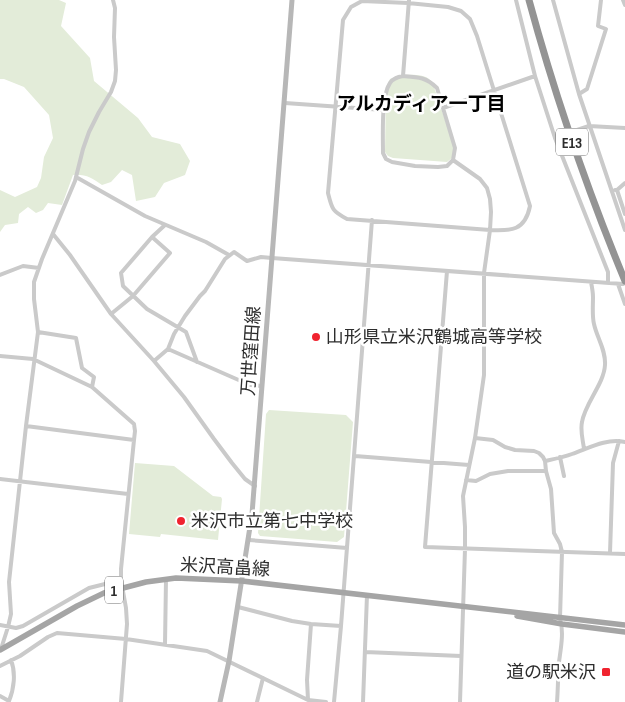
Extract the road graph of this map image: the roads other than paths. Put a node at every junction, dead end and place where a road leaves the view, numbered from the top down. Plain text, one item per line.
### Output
1 (114, 0) edge
2 (292, 0) edge
3 (516, 0) edge
4 (531, 0) edge
5 (553, 0) edge
6 (601, 0) edge
7 (623, 0) edge
8 (408, 1) edge
9 (625, 5) edge
10 (403, 76) junction
11 (535, 76) junction
12 (494, 91) junction
13 (579, 94) junction
14 (285, 103) junction
15 (336, 106) junction
16 (443, 108) junction
17 (384, 110) junction
18 (589, 126) junction
19 (625, 128) edge
20 (577, 130) dead end
21 (564, 135) dead end
22 (555, 138) junction
23 (453, 160) junction
24 (76, 177) junction
25 (625, 182) edge
26 (610, 190) junction
27 (617, 190) junction
28 (625, 214) edge
29 (372, 220) junction
30 (165, 224) junction
31 (490, 230) junction
32 (625, 230) edge
33 (53, 234) junction
34 (152, 237) junction
35 (229, 255) junction
36 (272, 258) junction
37 (369, 265) junction
38 (38, 268) junction
39 (446, 270) junction
40 (625, 271) edge
41 (484, 273) junction
42 (0, 275) edge
43 (591, 282) junction
44 (608, 283) junction
45 (622, 283) edge
46 (133, 296) junction
47 (625, 304) edge
48 (111, 314) junction
49 (178, 328) junction
50 (38, 332) junction
51 (168, 349) junction
52 (0, 356) edge
53 (33, 359) junction
54 (154, 361) junction
55 (198, 362) junction
56 (262, 386) junction
57 (92, 387) junction
58 (26, 426) junction
59 (475, 438) junction
60 (134, 440) junction
61 (619, 441) junction
62 (625, 442) edge
63 (584, 449) junction
64 (355, 456) junction
65 (560, 457) junction
66 (545, 461) junction
67 (431, 462) junction
68 (469, 465) junction
69 (546, 471) junction
70 (564, 476) dead end
71 (0, 479) edge
72 (466, 480) junction
73 (20, 482) junction
74 (254, 486) junction
75 (128, 494) junction
76 (249, 540) junction
77 (347, 548) junction
78 (466, 549) junction
79 (562, 552) junction
80 (610, 553) junction
81 (625, 554) edge
82 (166, 579) junction
83 (121, 580) junction
84 (242, 581) junction
85 (122, 588) junction
86 (344, 592) junction
87 (367, 595) junction
88 (238, 607) junction
89 (463, 607) junction
90 (561, 621) junction
91 (311, 624) junction
92 (0, 625) edge
93 (625, 625) edge
94 (8, 626) junction
95 (342, 626) junction
96 (625, 632) edge
97 (126, 639) junction
98 (165, 644) junction
99 (1, 650) edge
100 (365, 652) junction
101 (462, 656) junction
102 (11, 660) junction
103 (229, 661) junction
104 (0, 666) edge
105 (263, 678) junction
106 (0, 696) edge
107 (309, 701) edge
108 (10, 702) edge
109 (121, 702) edge
110 (220, 702) edge
111 (256, 702) edge
112 (326, 702) edge
113 (334, 702) edge
114 (363, 702) edge
115 (460, 702) edge
116 (557, 702) edge

1 - 24 street
2 - 14 main road, 万世窪田線
3 - 11 street
4 - 40 highway, E13
4 - 45 highway, E13
5 - 13 street
6 - 13 street
7 - 9 street
8 - 10 street
8 - 12 street
8 - 15 street
10 - 16 street
10 - 17 street
11 - 12 street
11 - 22 street
12 - 16 street
12 - 31 street
13 - 18 street
14 - 15 street
14 - 36 main road, 万世窪田線
15 - 17 street
15 - 29 street
16 - 23 street
17 - 23 street
18 - 19 street
18 - 20 street
18 - 26 street
21 - 22 street
22 - 44 street
23 - 31 street
24 - 30 street
24 - 33 street
25 - 27 street
26 - 27 street
26 - 32 street
27 - 28 street
29 - 31 street
29 - 37 street
30 - 34 street
30 - 35 street
31 - 41 street
33 - 38 street
33 - 48 street
34 - 46 street
34 - 46 street
35 - 36 street
35 - 49 street
36 - 37 street
36 - 56 main road, 万世窪田線
37 - 39 street
37 - 64 street
38 - 42 street
38 - 50 street
39 - 41 street
39 - 67 street
41 - 43 street
41 - 59 street
43 - 44 street
43 - 63 street
44 - 45 street
45 - 47 street
46 - 48 street
46 - 49 street
48 - 54 street
49 - 51 street
49 - 55 street
50 - 53 street
50 - 57 street
51 - 54 street
51 - 55 street
52 - 53 street
53 - 57 street
53 - 58 street
54 - 74 street
55 - 56 street
56 - 74 main road, 万世窪田線
57 - 60 street
58 - 60 street
58 - 73 street
59 - 66 street
59 - 68 street
60 - 75 street
61 - 62 street
61 - 63 street
61 - 80 street
63 - 65 street
64 - 67 street
64 - 77 street
65 - 66 street
65 - 70 street
66 - 69 street
67 - 68 street
67 - 78 street
68 - 72 street
69 - 72 street
69 - 79 street
71 - 73 street
72 - 78 street
73 - 75 street
73 - 94 street
74 - 76 main road, 万世窪田線
75 - 83 street
76 - 77 street
76 - 84 main road, 万世窪田線
77 - 86 street
78 - 79 street
78 - 89 street
79 - 80 street
79 - 90 street
80 - 81 street
82 - 84 main road, 米沢高畠線 / 1
82 - 85 main road, 米沢高畠線 / 1
82 - 98 street
83 - 85 street
83 - 94 street
84 - 86 main road, 米沢高畠線 / 1
84 - 88 main road, 万世窪田線
85 - 97 street
85 - 99 main road, 米沢高畠線 / 1
86 - 87 main road, 米沢高畠線 / 1
86 - 95 street
87 - 89 main road, 米沢高畠線 / 1
87 - 100 street
88 - 91 street
88 - 103 main road, 万世窪田線
89 - 90 main road, 米沢高畠線 / 1
89 - 101 street
90 - 93 main road, 米沢高畠線 / 1
90 - 96 main road, 米沢高畠線 / 1
90 - 116 street
91 - 95 street
91 - 107 street
92 - 94 street
94 - 99 street
95 - 113 street
97 - 98 street
97 - 102 street
97 - 109 street
98 - 103 street
100 - 101 street
100 - 114 street
101 - 115 street
102 - 104 street
102 - 108 street
103 - 105 street
103 - 110 main road, 万世窪田線
105 - 107 street
105 - 111 street
106 - 108 street
107 - 112 street

